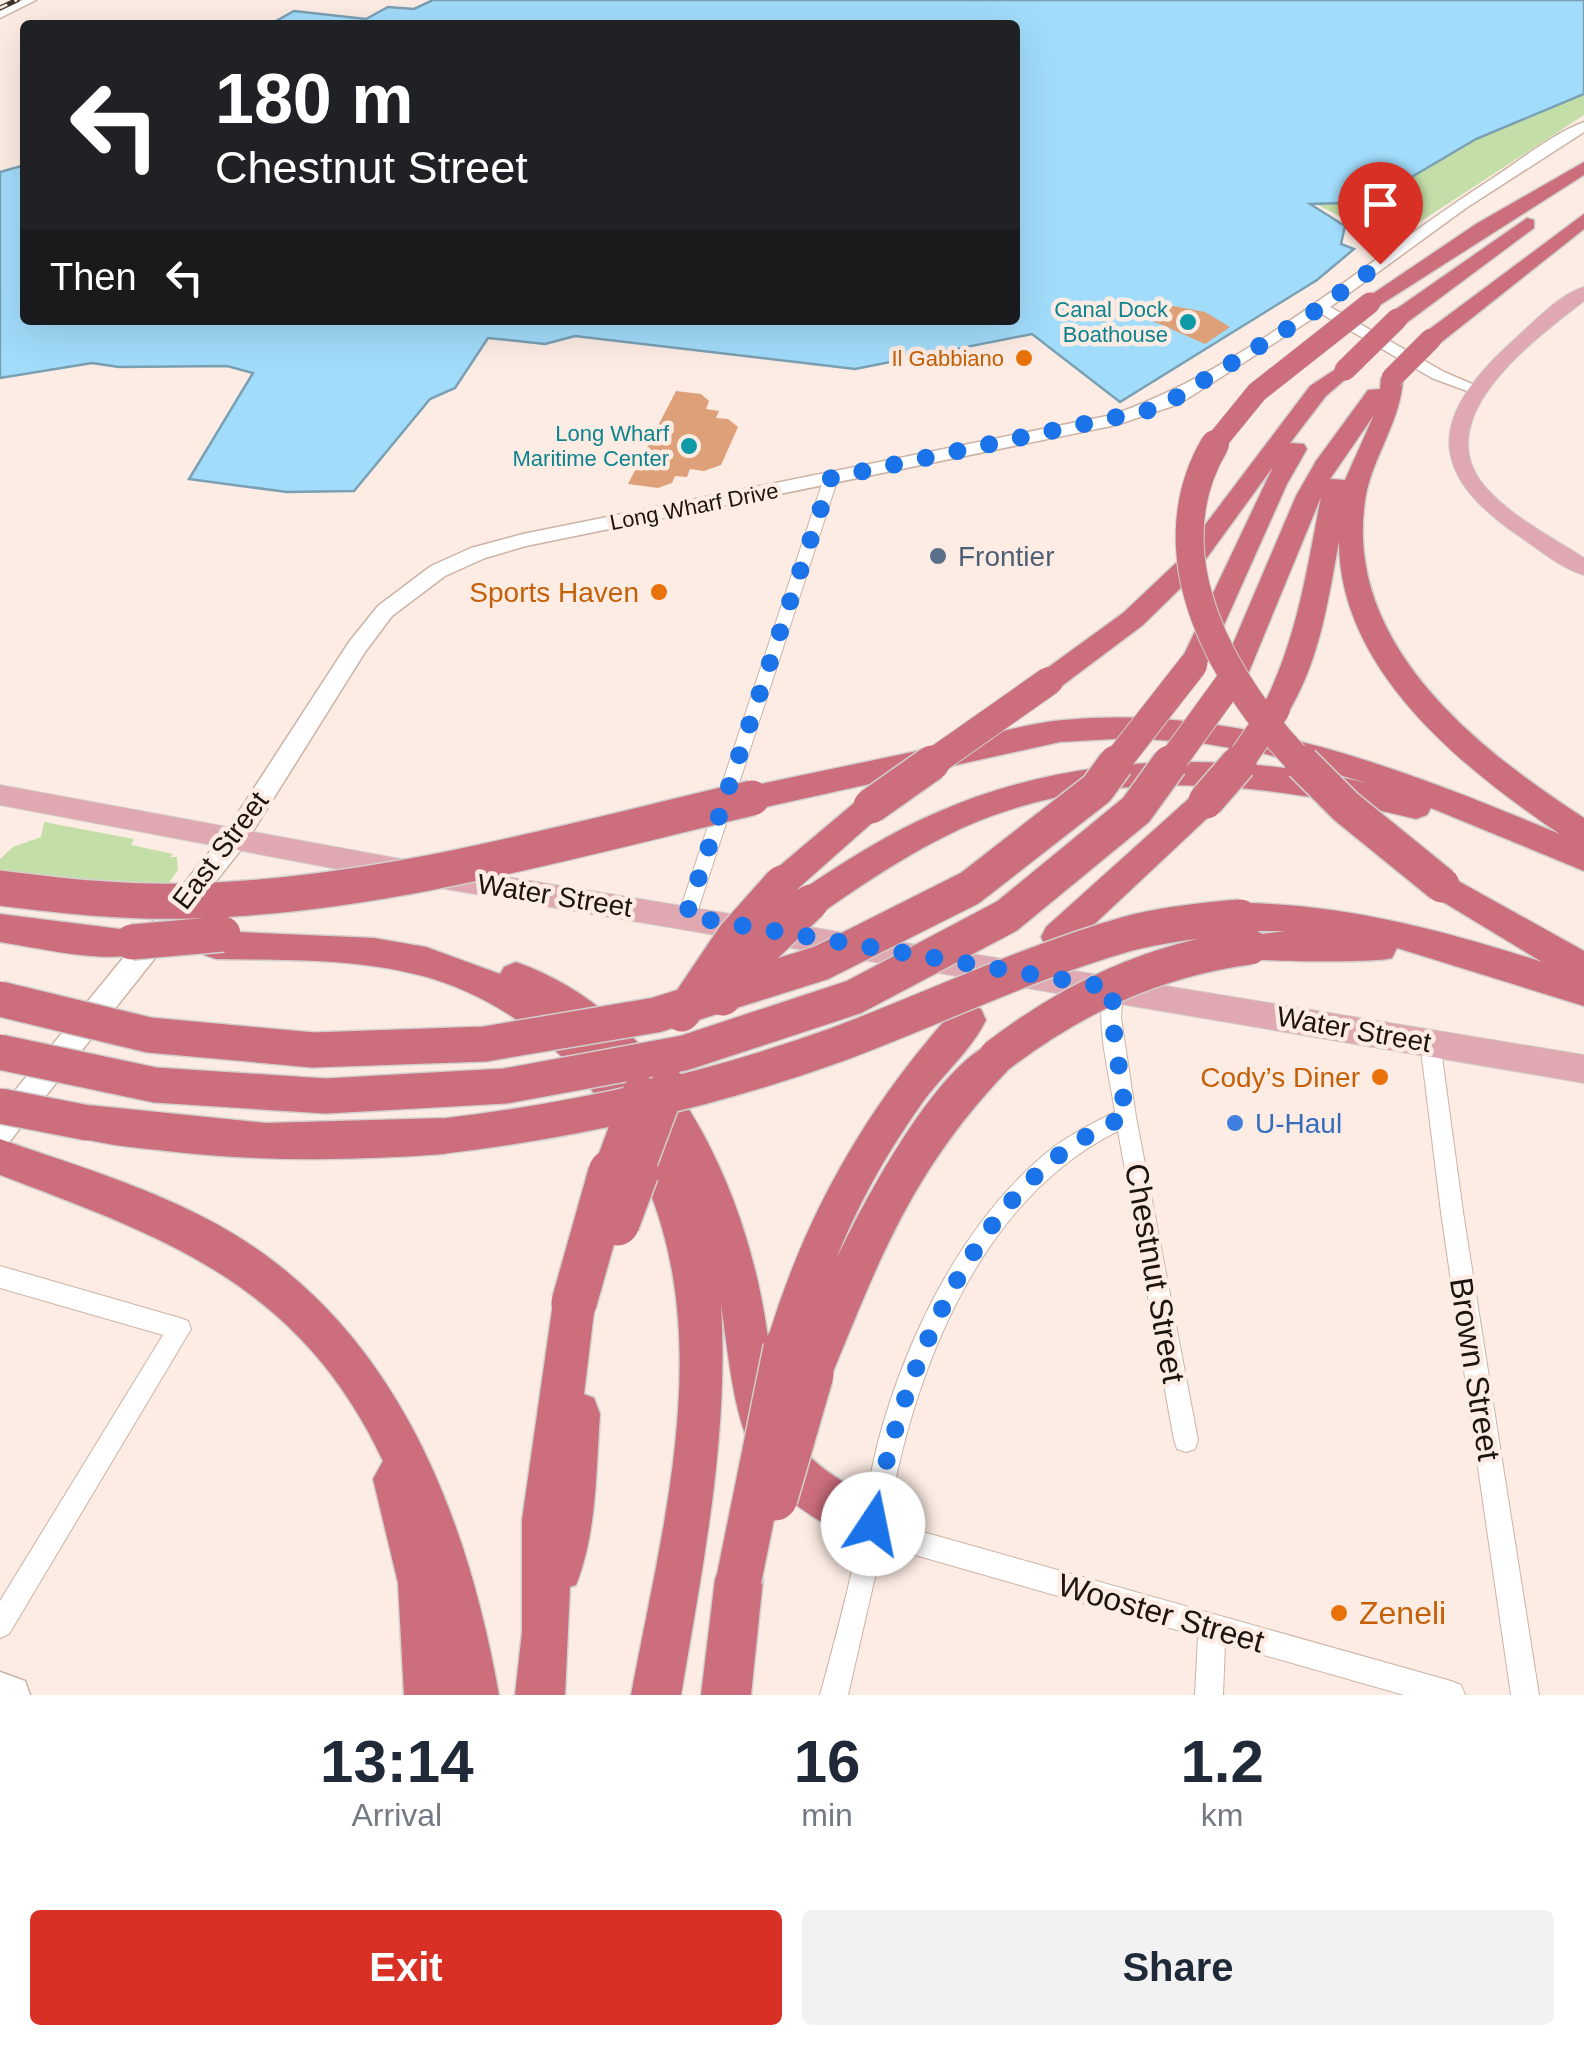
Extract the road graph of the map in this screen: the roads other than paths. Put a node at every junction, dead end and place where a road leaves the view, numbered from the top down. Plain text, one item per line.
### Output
1 (31, 0) edge
2 (3, 11) edge
3 (1584, 126) edge
4 (1584, 167) edge
5 (1584, 184) edge
6 (1584, 220) edge
7 (1584, 292) edge
8 (1320, 307) junction
9 (1343, 372) junction
10 (1388, 389) junction
11 (1478, 390) junction
12 (1358, 423) junction
13 (831, 478) junction
14 (1584, 568) edge
15 (438, 571) joint
16 (0, 795) edge
17 (1584, 834) edge
18 (234, 840) junction
19 (1584, 858) edge
20 (1584, 870) edge
21 (0, 888) edge
22 (796, 892) junction
23 (686, 916) junction
24 (0, 928) edge
25 (1245, 932) junction
26 (219, 939) junction
27 (1584, 968) edge
28 (1113, 988) junction
29 (1584, 991) edge
30 (0, 999) edge
31 (1584, 1002) edge
32 (1430, 1042) junction
33 (0, 1052) edge
34 (1584, 1069) edge
35 (0, 1106) edge
36 (1126, 1117) junction
37 (0, 1132) edge
38 (0, 1157) edge
39 (0, 1277) edge
40 (798, 1361) junction
41 (353, 1367) junction
42 (1186, 1440) dead end
43 (873, 1524) junction
44 (0, 1624) edge
45 (1212, 1628) junction
46 (0, 1691) edge
47 (11, 1695) edge
48 (429, 1695) edge
49 (474, 1695) edge
50 (540, 1695) edge
51 (656, 1695) edge
52 (727, 1695) edge
53 (834, 1695) edge
54 (1209, 1695) edge
55 (1451, 1695) edge
56 (1525, 1695) edge

1 - 2 street
3 - 8 main road, Long Wharf Drive
4 - 27 highway, bridge
5 - 9 highway, bridge
6 - 10 highway, bridge
7 - 11 main road
8 - 11 street
8 - 13 main road, Long Wharf Drive
9 - 22 highway, bridge
9 - 30 highway, bridge
10 - 12 highway
10 - 17 highway
11 - 14 main road
12 - 33 highway, bridge
12 - 40 highway, bridge
13 - 15 main road, Long Wharf Drive
13 - 23 street
15 - 18 main road, East Street
16 - 18 main road, Water Street
18 - 23 main road, Water Street
18 - 37 main road, East Street
19 - 21 highway, bridge
20 - 22 highway
22 - 50 highway, bridge
23 - 28 main road, Water Street
24 - 26 highway, bridge
25 - 29 highway
25 - 31 highway
25 - 35 highway, bridge
25 - 40 highway, bridge
26 - 43 highway
26 - 51 highway
28 - 32 main road, Water Street
28 - 36 street, Chestnut Street
32 - 34 main road, Water Street
32 - 56 street, Brown Street
36 - 42 street, Chestnut Street
36 - 43 street
38 - 41 highway
39 - 44 street
40 - 52 highway, bridge
41 - 48 highway
41 - 49 highway
43 - 45 street, Wooster Street
43 - 53 street
45 - 54 street
45 - 55 street, Wooster Street
46 - 47 main road

